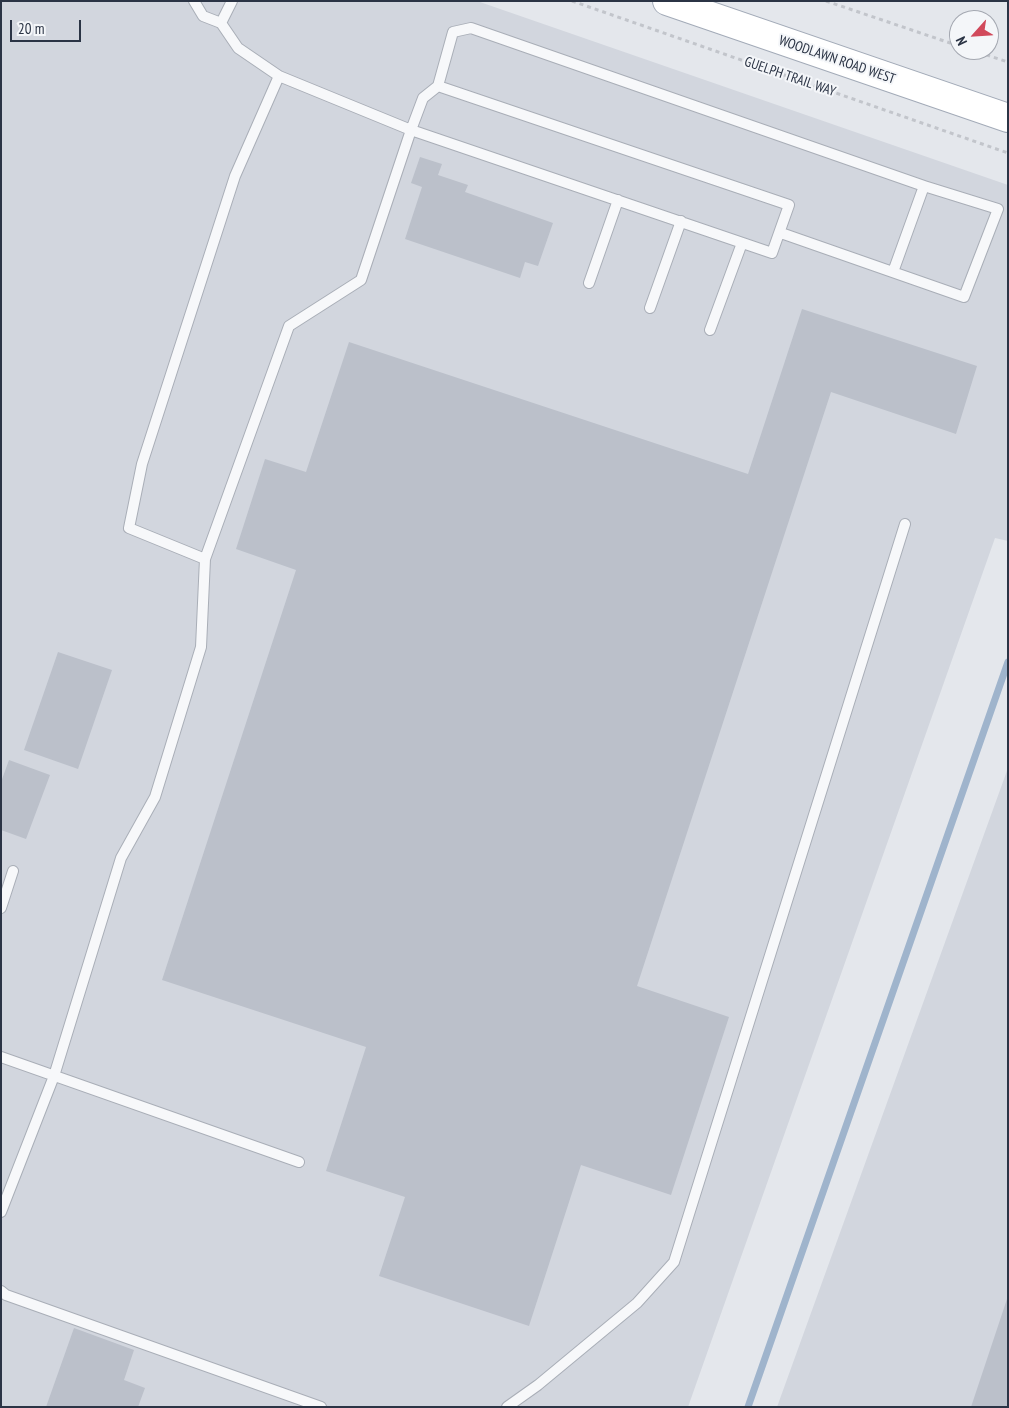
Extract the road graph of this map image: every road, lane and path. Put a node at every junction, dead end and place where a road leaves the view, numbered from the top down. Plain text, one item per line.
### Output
1 (194, 1) edge
2 (232, 1) edge
3 (572, 1) edge
4 (667, 1) edge
5 (826, 1) edge
6 (221, 23) junction
7 (949, 43) edge
8 (279, 76) junction
9 (438, 86) junction
10 (1008, 118) edge
11 (410, 130) junction
12 (1008, 153) edge
13 (924, 186) junction
14 (618, 200) junction
15 (681, 221) junction
16 (780, 233) junction
17 (742, 243) junction
18 (892, 272) junction
19 (589, 283) dead end
20 (650, 308) dead end
21 (710, 330) dead end
22 (905, 524) dead end
23 (205, 559) junction
24 (13, 871) dead end
25 (1, 908) edge
26 (1, 1057) edge
27 (54, 1076) junction
28 (299, 1162) dead end
29 (1, 1212) edge
30 (1, 1291) edge
31 (321, 1407) edge
32 (507, 1407) edge

1 - 6 lane
2 - 6 lane
3 - 12 path, GUELPH TRAIL WAY
4 - 10 main road, WOODLAWN ROAD WEST
5 - 7 path
6 - 8 lane
8 - 11 lane
8 - 23 lane
9 - 11 lane
9 - 13 lane
9 - 16 lane
11 - 14 lane
11 - 23 lane
13 - 18 lane
13 - 18 lane
14 - 15 lane
14 - 19 lane
15 - 17 lane
15 - 20 lane
16 - 17 lane
16 - 18 lane
17 - 21 lane
22 - 32 lane
23 - 27 lane
24 - 25 lane
26 - 27 lane
27 - 28 lane
27 - 29 lane
30 - 31 lane

